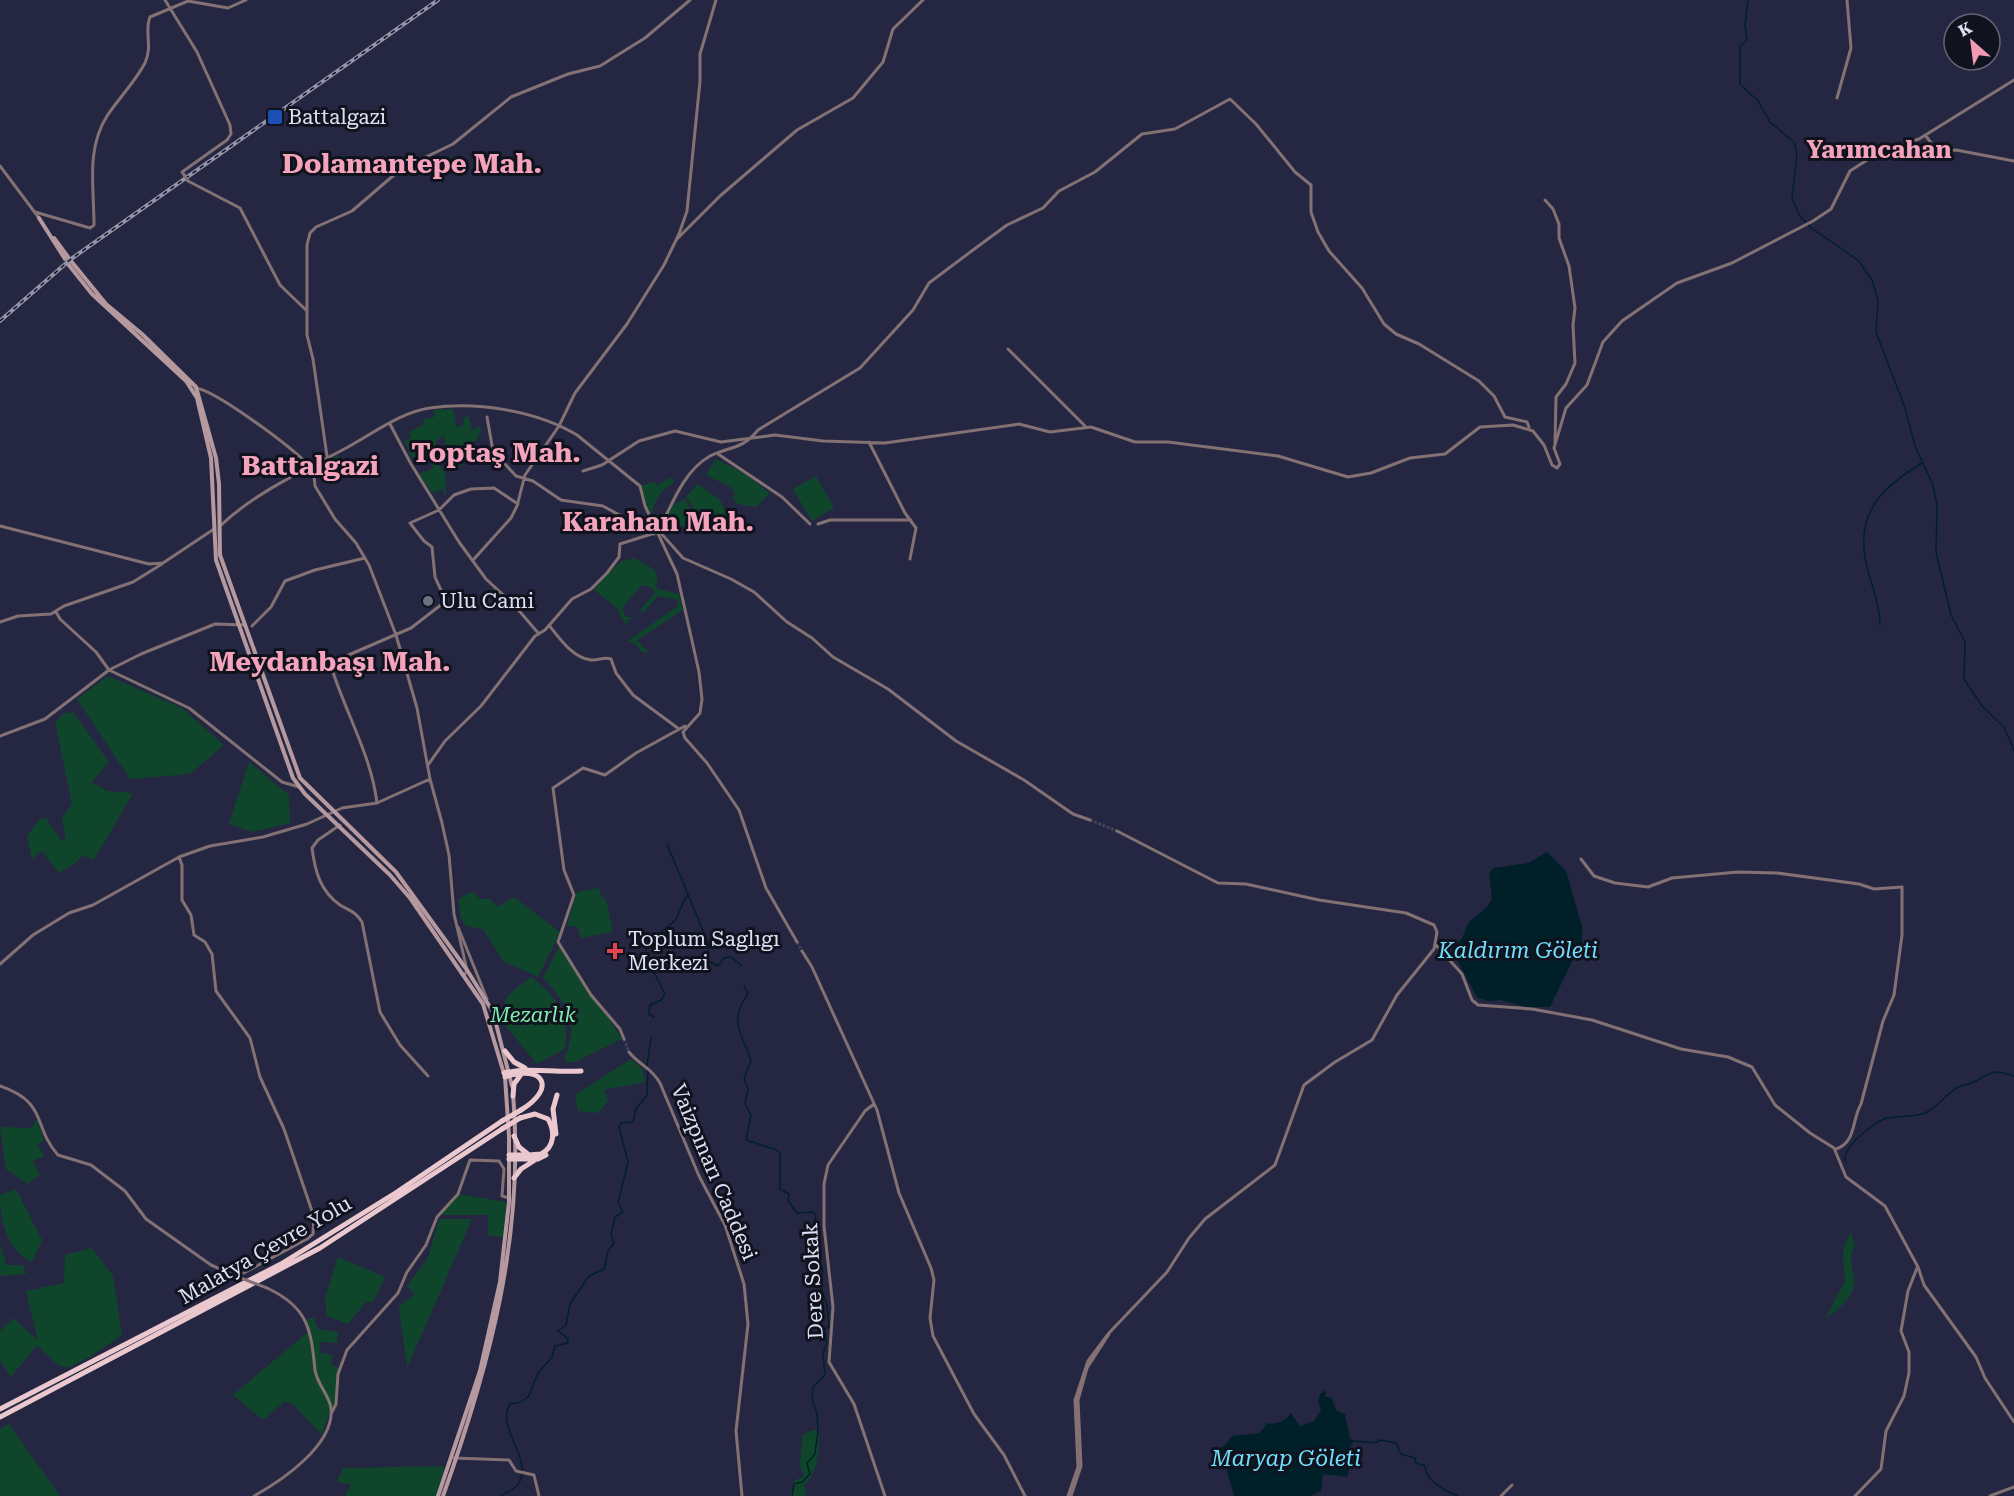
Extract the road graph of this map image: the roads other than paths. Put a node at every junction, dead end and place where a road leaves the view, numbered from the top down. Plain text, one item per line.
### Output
1 (165, 0) edge
2 (246, 0) edge
3 (690, 0) edge
4 (716, 0) edge
5 (923, 0) edge
6 (1847, 0) edge
7 (171, 9) junction
8 (2014, 80) edge
9 (1837, 98) dead end
10 (1925, 135) junction
11 (2014, 161) edge
12 (0, 166) edge
13 (1545, 200) dead end
14 (34, 212) junction
15 (39, 218) joint
16 (674, 243) junction
17 (307, 310) junction
18 (1008, 349) dead end
19 (195, 388) junction
20 (487, 417) dead end
21 (390, 423) junction
22 (559, 426) junction
23 (1085, 426) junction
24 (1529, 428) junction
25 (752, 438) junction
26 (869, 442) junction
27 (1555, 444) junction
28 (718, 454) junction
29 (327, 456) junction
30 (607, 462) junction
31 (313, 465) junction
32 (583, 471) dead end
33 (525, 478) junction
34 (518, 504) junction
35 (439, 510) junction
36 (220, 514) junction
37 (232, 515) junction
38 (911, 520) junction
39 (810, 524) dead end
40 (818, 524) dead end
41 (0, 526) edge
42 (220, 526) junction
43 (215, 529) junction
44 (657, 532) junction
45 (365, 558) junction
46 (474, 559) junction
47 (910, 559) dead end
48 (163, 563) junction
49 (56, 612) junction
50 (0, 622) edge
51 (247, 626) junction
52 (549, 626) junction
53 (539, 634) junction
54 (396, 635) junction
55 (109, 670) junction
56 (681, 730) junction
57 (0, 736) edge
58 (428, 765) junction
59 (430, 779) junction
60 (298, 787) junction
61 (377, 803) junction
62 (332, 813) junction
63 (1090, 820) tunnel mouth
64 (340, 825) junction
65 (1117, 831) tunnel mouth
66 (179, 857) junction
67 (1581, 859) dead end
68 (454, 914) junction
69 (797, 942) tunnel mouth
70 (1436, 945) junction
71 (802, 951) tunnel mouth
72 (0, 963) edge
73 (467, 970) junction
74 (464, 976) junction
75 (487, 999) junction
76 (624, 1039) tunnel mouth
77 (505, 1051) junction
78 (629, 1052) tunnel mouth
79 (524, 1070) junction
80 (581, 1071) dead end
81 (507, 1074) junction
82 (428, 1076) dead end
83 (0, 1086) edge
84 (557, 1095) dead end
85 (513, 1096) junction
86 (874, 1104) junction
87 (514, 1136) junction
88 (1836, 1149) junction
89 (529, 1155) junction
90 (512, 1157) junction
91 (538, 1159) junction
92 (514, 1178) junction
93 (509, 1198) junction
94 (1918, 1267) junction
95 (238, 1277) junction
96 (0, 1409) edge
97 (331, 1414) junction
98 (0, 1417) edge
99 (2014, 1422) edge
100 (454, 1458) junction
101 (1512, 1485) dead end
102 (2014, 1487) edge
103 (254, 1496) edge
104 (438, 1496) edge
105 (443, 1496) edge
106 (539, 1496) edge
107 (742, 1496) edge
108 (885, 1496) edge
109 (1025, 1496) edge
110 (1070, 1496) edge
111 (1501, 1496) edge
112 (1855, 1496) edge
113 (1990, 1496) edge

1 - 7 street
2 - 7 street
3 - 17 street
4 - 16 street
5 - 16 street
6 - 9 street
7 - 14 street
7 - 17 street, bridge
8 - 10 street
10 - 11 street
10 - 27 street
12 - 14 street
13 - 27 street
14 - 15 street
15 - 19 main road
16 - 22 street
17 - 29 street
18 - 23 street
19 - 31 street
19 - 36 main road
19 - 43 main road
20 - 33 street
21 - 22 street
21 - 29 street
21 - 35 street
22 - 30 street
22 - 33 street
23 - 24 street
23 - 26 street
24 - 25 street
24 - 27 street
25 - 26 street
25 - 28 street
25 - 30 street
26 - 38 street
28 - 39 street
28 - 44 street
29 - 31 street
30 - 32 street
30 - 44 street
31 - 37 street
31 - 45 street
33 - 34 street
33 - 44 street
34 - 35 street
34 - 46 street
35 - 46 street
35 - 54 street
36 - 37 street
36 - 42 main road
37 - 42 street
38 - 40 street
38 - 47 street
41 - 48 street
42 - 43 street
42 - 51 main road
43 - 48 street
43 - 51 main road
44 - 52 street
44 - 56 street
44 - 63 street
45 - 51 street
45 - 54 street
46 - 53 street
48 - 49 street
49 - 50 street
49 - 55 street
51 - 55 street
51 - 60 main road
51 - 62 main road
52 - 53 street
52 - 56 street
53 - 58 street
54 - 58 street
54 - 61 street
55 - 57 street
55 - 60 street
56 - 69 street
56 - 76 street
58 - 59 street
59 - 61 street
59 - 68 street
60 - 62 main road
61 - 62 street
62 - 64 main road
62 - 66 street
62 - 73 main road
64 - 74 main road
64 - 82 street
65 - 70 street
66 - 72 street
66 - 95 street
67 - 88 street
68 - 73 street
68 - 75 street
70 - 88 street
70 - 110 street
71 - 86 street
73 - 74 street
73 - 75 main road
74 - 81 main road
75 - 77 main road
77 - 79 highway
77 - 81 main road
78 - 107 street, Vaizpınarı Caddesi
79 - 80 highway
79 - 81 highway
79 - 85 highway
79 - 96 highway, Malatya Çevre Yolu, bridge
81 - 85 main road
81 - 90 main road
83 - 95 street
84 - 91 highway
85 - 87 main road
86 - 108 street, Dere Sokak
86 - 109 street
87 - 89 highway
87 - 90 main road
88 - 94 street
89 - 90 highway
89 - 98 highway, Malatya Çevre Yolu, bridge
90 - 91 highway
90 - 92 main road
90 - 93 main road
91 - 92 highway
92 - 100 main road
93 - 97 street
93 - 100 main road
94 - 99 street
94 - 112 street
95 - 97 street, bridge
97 - 103 street
100 - 104 main road
100 - 105 main road
100 - 106 street
101 - 111 street
102 - 113 street

